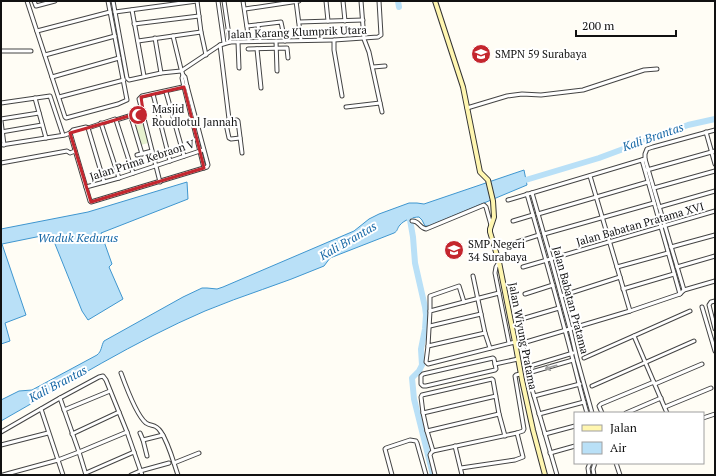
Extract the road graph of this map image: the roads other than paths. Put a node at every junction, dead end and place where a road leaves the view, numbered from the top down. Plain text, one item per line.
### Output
1 (27, 1) edge
2 (34, 1) edge
3 (55, 1) edge
4 (108, 1) edge
5 (113, 1) edge
6 (197, 1) edge
7 (218, 1) edge
8 (224, 1) edge
9 (243, 1) edge
10 (296, 1) edge
11 (299, 1) edge
12 (326, 1) edge
13 (343, 1) edge
14 (362, 1) edge
15 (379, 1) edge
16 (435, 1) edge
17 (245, 9) junction
18 (132, 10) junction
19 (110, 12) junction
20 (115, 12) junction
21 (199, 16) junction
22 (363, 20) junction
23 (345, 21) junction
24 (299, 22) junction
25 (328, 22) junction
26 (134, 24) junction
27 (258, 24) junction
28 (248, 26) junction
29 (37, 31) junction
30 (201, 32) junction
31 (114, 36) junction
32 (173, 36) junction
33 (155, 38) junction
34 (364, 38) junction
35 (301, 40) junction
36 (138, 41) junction
37 (249, 41) junction
38 (260, 41) junction
39 (285, 41) junction
40 (334, 41) junction
41 (230, 42) junction
42 (224, 43) junction
43 (238, 45) junction
44 (276, 45) junction
45 (220, 46) junction
46 (248, 49) dead end
47 (257, 49) junction
48 (1, 51) edge
49 (31, 51) dead end
50 (45, 55) junction
51 (206, 55) junction
52 (119, 58) junction
53 (288, 58) dead end
54 (385, 66) dead end
55 (372, 67) junction
56 (239, 68) dead end
57 (657, 69) dead end
58 (277, 70) dead end
59 (161, 73) junction
60 (182, 73) junction
61 (144, 76) junction
62 (52, 77) junction
63 (125, 79) junction
64 (185, 87) junction
65 (261, 88) dead end
66 (166, 92) junction
67 (153, 94) junction
68 (342, 96) dead end
69 (59, 97) junction
70 (35, 98) junction
71 (1, 103) edge
72 (380, 103) junction
73 (346, 106) dead end
74 (467, 108) junction
75 (382, 112) dead end
76 (39, 113) junction
77 (229, 119) junction
78 (1, 120) edge
79 (116, 120) junction
80 (101, 123) junction
81 (42, 125) junction
82 (88, 128) junction
83 (715, 130) edge
84 (2, 132) edge
85 (706, 132) junction
86 (67, 134) junction
87 (46, 138) junction
88 (240, 138) junction
89 (2, 145) edge
90 (201, 150) junction
91 (152, 151) junction
92 (73, 152) junction
93 (713, 152) edge
94 (242, 153) dead end
95 (142, 154) junction
96 (137, 155) dead end
97 (184, 156) junction
98 (643, 160) junction
99 (170, 161) junction
100 (1, 163) edge
101 (715, 164) edge
102 (155, 165) junction
103 (204, 168) junction
104 (646, 171) junction
105 (715, 171) edge
106 (133, 173) junction
107 (590, 176) junction
108 (119, 178) junction
109 (104, 182) junction
110 (160, 182) junction
111 (648, 182) junction
112 (86, 187) junction
113 (654, 188) junction
114 (715, 191) edge
115 (532, 193) junction
116 (526, 194) junction
117 (596, 197) junction
118 (508, 200) dead end
119 (654, 203) junction
120 (659, 207) junction
121 (715, 211) edge
122 (538, 214) junction
123 (533, 215) junction
124 (602, 217) junction
125 (412, 221) dead end
126 (513, 221) dead end
127 (665, 225) junction
128 (491, 226) junction
129 (661, 227) junction
130 (544, 234) junction
131 (715, 235) edge
132 (539, 236) junction
133 (517, 242) dead end
134 (609, 242) junction
135 (671, 247) junction
136 (668, 253) junction
137 (715, 256) edge
138 (551, 259) junction
139 (546, 261) junction
140 (499, 262) junction
141 (617, 267) junction
142 (677, 267) junction
143 (523, 268) dead end
144 (674, 274) junction
145 (473, 276) dead end
146 (620, 277) junction
147 (715, 281) edge
148 (553, 285) junction
149 (623, 289) junction
150 (684, 290) junction
151 (499, 293) junction
152 (525, 294) dead end
153 (680, 294) junction
154 (561, 296) junction
155 (478, 298) junction
156 (715, 300) edge
157 (464, 302) junction
158 (702, 307) dead end
159 (559, 308) junction
160 (430, 311) junction
161 (630, 311) junction
162 (690, 312) dead end
163 (481, 314) junction
164 (526, 318) dead end
165 (714, 322) edge
166 (430, 326) junction
167 (570, 329) junction
168 (715, 329) edge
169 (566, 330) junction
170 (485, 332) junction
171 (634, 336) junction
172 (694, 341) dead end
173 (515, 342) junction
174 (509, 343) junction
175 (428, 346) junction
176 (490, 348) junction
177 (715, 351) edge
178 (573, 353) junction
179 (584, 358) dead end
180 (518, 359) junction
181 (575, 360) junction
182 (646, 362) junction
183 (495, 364) junction
184 (702, 364) dead end
185 (527, 367) junction
186 (120, 373) dead end
187 (528, 373) junction
188 (520, 374) junction
189 (584, 383) junction
190 (654, 383) junction
191 (578, 384) junction
192 (592, 386) dead end
193 (711, 388) dead end
194 (110, 391) junction
195 (496, 396) junction
196 (534, 396) junction
197 (60, 398) junction
198 (661, 398) junction
199 (589, 401) junction
200 (584, 402) junction
201 (665, 407) junction
202 (40, 409) junction
203 (64, 410) junction
204 (119, 412) junction
205 (587, 412) edge
206 (592, 412) edge
207 (602, 412) edge
208 (628, 412) edge
209 (667, 412) edge
210 (423, 413) junction
211 (499, 414) junction
212 (540, 414) junction
213 (715, 414) edge
214 (704, 418) edge
215 (574, 426) edge
216 (427, 431) junction
217 (1, 432) edge
218 (127, 432) junction
219 (48, 433) junction
220 (140, 433) dead end
221 (517, 433) junction
222 (72, 434) junction
223 (545, 434) junction
224 (163, 435) junction
225 (505, 436) junction
226 (143, 440) junction
227 (1, 445) edge
228 (455, 446) junction
229 (574, 446) edge
230 (433, 451) junction
231 (79, 452) junction
232 (134, 452) junction
233 (199, 453) dead end
234 (550, 453) junction
235 (147, 456) dead end
236 (58, 460) junction
237 (169, 463) dead end
238 (174, 463) junction
239 (590, 464) edge
240 (595, 464) edge
241 (616, 464) edge
242 (461, 468) junction
243 (140, 471) junction
244 (86, 474) edge
245 (4, 475) edge
246 (63, 475) edge
247 (131, 475) edge
248 (142, 475) edge
249 (178, 475) edge
250 (392, 475) edge
251 (426, 475) edge
252 (435, 475) edge
253 (462, 475) edge
254 (545, 475) edge
255 (557, 475) edge
256 (590, 475) edge
257 (594, 475) edge
258 (620, 475) edge

1 - 29 street
2 - 3 street
4 - 19 street
5 - 20 street
6 - 18 street
6 - 21 street
7 - 42 street
8 - 41 street
9 - 17 street
10 - 11 street
10 - 17 street
10 - 24 street
12 - 25 street
13 - 23 street
14 - 22 street
15 - 34 street, Jalan Karang Klumprik Utara
16 - 74 street, Jalan Wiyung Pratama
17 - 28 street
18 - 20 street
18 - 26 street
19 - 29 street
19 - 31 street
20 - 63 street
21 - 26 street
21 - 30 street
22 - 23 street
22 - 34 street
23 - 25 street
24 - 25 street
24 - 35 street
26 - 36 street
27 - 28 street
27 - 38 street
27 - 39 street
28 - 37 street
29 - 50 street
30 - 32 street
30 - 51 street
31 - 50 street
31 - 52 street
32 - 33 street
32 - 60 street
33 - 36 street
33 - 59 street
34 - 40 street, Jalan Karang Klumprik Utara
34 - 55 street
35 - 39 street, Jalan Karang Klumprik Utara
35 - 40 street, Jalan Karang Klumprik Utara
36 - 61 street
37 - 38 street, Jalan Karang Klumprik Utara
37 - 43 street, Jalan Karang Klumprik Utara
38 - 44 street, Jalan Karang Klumprik Utara
39 - 44 street, Jalan Karang Klumprik Utara
40 - 68 street
41 - 42 street, Jalan Karang Klumprik Utara
41 - 43 street, Jalan Karang Klumprik Utara
42 - 45 street, Jalan Karang Klumprik Utara
43 - 56 street
44 - 47 street
44 - 53 street
44 - 58 street
45 - 51 street, Jalan Karang Klumprik Utara
45 - 77 street
46 - 47 street
47 - 65 street
48 - 49 street
50 - 62 street
51 - 60 street, Jalan Karang Klumprik Utara
52 - 62 street
52 - 63 street
54 - 55 street
55 - 72 street
57 - 74 street
59 - 60 street
59 - 61 street
60 - 64 street
61 - 63 street
62 - 69 street
63 - 69 street
63 - 69 street
64 - 66 street
64 - 90 street
66 - 67 street
66 - 97 street
67 - 91 street
67 - 99 street
70 - 71 street
70 - 76 street
70 - 86 street
72 - 73 street
72 - 75 street
74 - 128 street, Jalan Wiyung Pratama
76 - 78 street
76 - 81 street
77 - 88 street
77 - 88 street
78 - 84 street
79 - 80 street
79 - 95 street
79 - 106 street
80 - 82 street
80 - 108 street
81 - 84 street
81 - 87 street
82 - 86 street
82 - 109 street
83 - 85 street
84 - 89 street
85 - 93 street
85 - 98 street
86 - 87 street
86 - 92 street
87 - 89 street
88 - 94 street
90 - 97 street, Jalan Prima Kebraon V
90 - 103 street
90 - 103 street
91 - 95 street
91 - 102 street
92 - 100 street
92 - 112 street
93 - 101 street
93 - 104 street
95 - 96 street
97 - 99 street, Jalan Prima Kebraon V
98 - 104 street
98 - 107 street
99 - 102 street, Jalan Prima Kebraon V
102 - 106 street, Jalan Prima Kebraon V
102 - 110 street
103 - 110 street
104 - 111 street
104 - 113 street
105 - 113 street
106 - 108 street, Jalan Prima Kebraon V
107 - 115 street
107 - 117 street
108 - 109 street, Jalan Prima Kebraon V
109 - 112 street, Jalan Prima Kebraon V
110 - 112 street
111 - 117 street
111 - 119 street
113 - 120 street
114 - 120 street
115 - 116 street
115 - 122 street, Jalan Babatan Pratama
116 - 118 street
116 - 123 street, Jalan Babatan Pratama
117 - 122 street
117 - 124 street
119 - 124 street
119 - 129 street
120 - 127 street
121 - 127 street, Jalan Babatan Pratama XVI
122 - 130 street, Jalan Babatan Pratama
123 - 126 street
123 - 132 street, Jalan Babatan Pratama
124 - 130 street
124 - 134 street
125 - 128 street
127 - 129 street, Jalan Babatan Pratama XVI
127 - 135 street
128 - 140 street, Jalan Wiyung Pratama
129 - 134 street, Jalan Babatan Pratama XVI
129 - 136 street
130 - 138 street, Jalan Babatan Pratama
131 - 135 street
132 - 133 street
132 - 139 street, Jalan Babatan Pratama
134 - 138 street, Jalan Babatan Pratama XVI
134 - 141 street
135 - 142 street
136 - 141 street
136 - 144 street
137 - 142 street
138 - 139 street, Jalan Babatan Pratama XVI
138 - 154 street, Jalan Babatan Pratama
139 - 143 street, Jalan Babatan Pratama XVI
139 - 148 street, Jalan Babatan Pratama
140 - 151 street
140 - 173 street, Jalan Wiyung Pratama
141 - 146 street
142 - 150 street
144 - 149 street
144 - 153 street
145 - 155 street
146 - 149 street
146 - 154 street
147 - 150 street
148 - 152 street
148 - 159 street, Jalan Babatan Pratama
149 - 161 street
150 - 153 street
151 - 155 street
151 - 174 street
153 - 161 street
154 - 167 street, Jalan Babatan Pratama
155 - 157 street
155 - 163 street
156 - 165 street
157 - 160 street
157 - 160 street
158 - 177 street
159 - 164 street
159 - 169 street, Jalan Babatan Pratama
160 - 166 street
161 - 167 street
162 - 171 street
163 - 166 street
163 - 170 street
165 - 168 street
166 - 175 street
167 - 169 street
167 - 178 street, Jalan Babatan Pratama
169 - 178 street, Jalan Babatan Pratama
169 - 185 street, Jalan Wiyung Pratama
170 - 175 street
170 - 176 street
171 - 179 street
171 - 182 street
172 - 182 street
173 - 174 street
173 - 180 street, Jalan Wiyung Pratama
174 - 176 street
175 - 176 street
178 - 181 street, Jalan Babatan Pratama
178 - 185 street
180 - 183 street
180 - 188 street, Jalan Wiyung Pratama
181 -> 187 street
181 - 189 street, Jalan Babatan Pratama
181 - 191 street, Jalan Babatan Pratama
182 - 190 street
182 - 192 street
183 - 183 street
184 - 190 street
185 - 187 street, Jalan Wiyung Pratama
186 - 224 street
187 - 196 street, Jalan Wiyung Pratama
188 - 221 street
188 - 254 street, Jalan Wiyung Pratama
189 - 191 street
189 - 199 street, Jalan Babatan Pratama
190 - 198 street
190 - 207 street
191 - 196 street
191 - 200 street, Jalan Babatan Pratama
193 - 201 street
194 - 197 street
194 - 203 street
194 - 204 street
195 - 210 street
195 - 210 street
195 - 211 street
196 - 212 street, Jalan Wiyung Pratama
197 - 202 street
197 - 203 street
198 - 201 street
198 - 208 street
199 - 200 street
199 - 206 street, Jalan Babatan Pratama
200 - 205 street, Jalan Babatan Pratama
200 - 212 street
201 - 209 street
202 - 217 street
202 - 219 street
203 - 222 street
204 - 218 street
204 - 222 street
210 - 216 street
211 - 216 street
211 - 225 street
212 - 223 street, Jalan Wiyung Pratama
213 - 214 street
215 - 223 street
216 - 230 street
218 - 231 street
218 - 232 street
219 - 227 street
219 - 236 street
220 - 226 street
221 - 225 street
221 - 242 street
222 - 231 street
223 - 234 street, Jalan Wiyung Pratama
224 - 226 street
224 - 238 street
225 - 228 street
226 - 235 street
228 - 230 street
228 - 242 street
229 - 234 street
230 - 252 street
231 - 236 street
231 - 244 street
232 - 243 street
232 - 244 street
233 - 238 street
234 - 255 street, Jalan Wiyung Pratama
236 - 245 street
236 - 246 street
237 - 243 street
238 - 249 street
239 - 256 street
240 - 257 street
241 - 258 street
242 - 253 street
243 - 247 street
243 - 248 street
250 - 251 street

